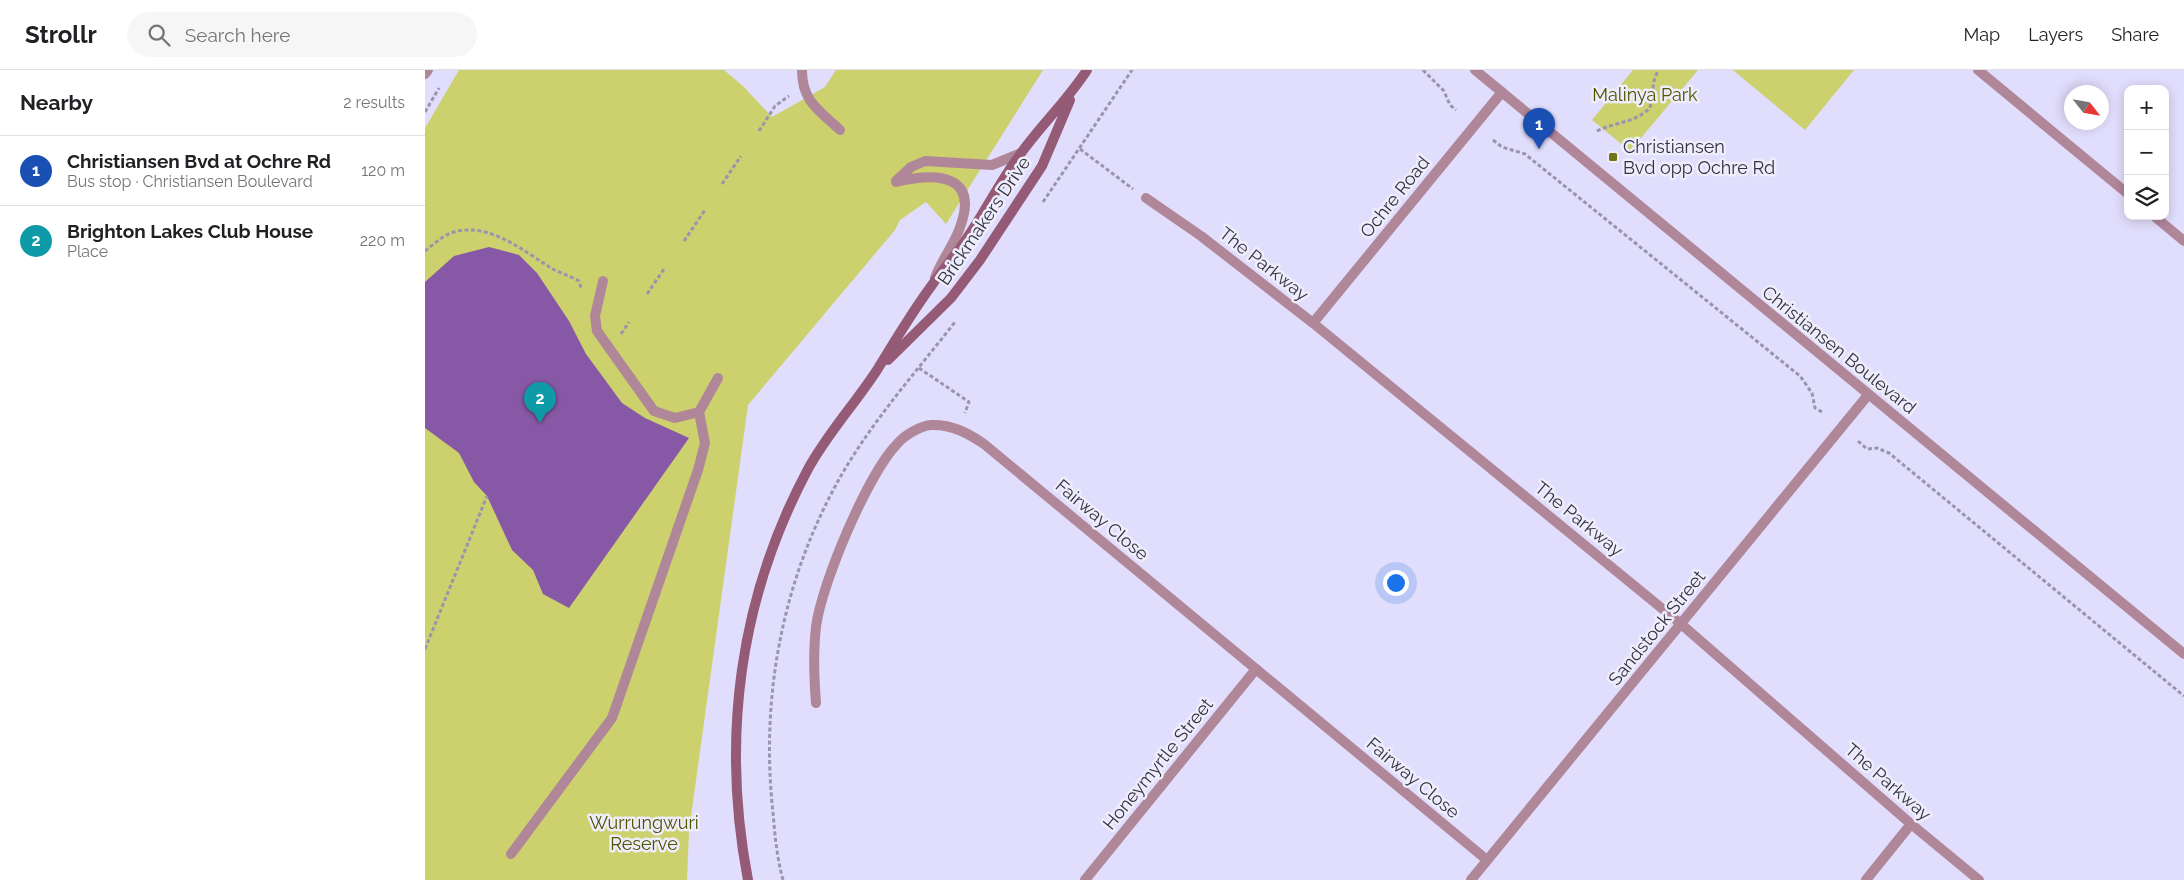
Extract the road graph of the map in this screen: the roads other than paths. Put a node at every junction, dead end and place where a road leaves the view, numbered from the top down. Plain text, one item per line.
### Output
1 (428, 70) edge
2 (802, 70) edge
3 (1087, 70) edge
4 (1475, 70) edge
5 (1978, 70) edge
6 (425, 74) edge
7 (1073, 92) junction
8 (1502, 92) junction
9 (840, 130) dead end
10 (1019, 154) junction
11 (2124, 191) edge
12 (1146, 198) road end
13 (2159, 220) edge
14 (2184, 241) edge
15 (603, 281) dead end
16 (932, 285) junction
17 (1313, 323) junction
18 (875, 373) junction
19 (718, 378) dead end
20 (1868, 395) junction
21 (699, 412) junction
22 (1681, 624) junction
23 (2184, 654) edge
24 (1256, 669) junction
25 (817, 703) dead end
26 (1911, 824) junction
27 (511, 854) dead end
28 (1487, 860) junction
29 (748, 880) edge
30 (1085, 880) edge
31 (1471, 880) edge
32 (1866, 880) edge
33 (1979, 880) edge

1 - 6 street
2 - 9 street
3 - 7 street, Brickmakers Drive
4 - 8 street, Christiansen Boulevard
5 - 11 street
7 - 10 street, Brickmakers Drive
7 - 18 street, Brickmakers Drive
8 - 17 street, Ochre Road
8 - 20 street, Christiansen Boulevard
10 - 16 street, Brickmakers Drive
10 - 16 street
12 - 17 street, The Parkway
13 - 14 street
15 - 21 street
16 - 18 street, Brickmakers Drive
17 - 22 street, The Parkway
18 - 29 street, Brickmakers Drive
19 - 21 street
20 - 22 street, Sandstock Street
20 - 23 street, Christiansen Boulevard
21 - 27 street
22 - 26 street, The Parkway
22 - 28 street, Sandstock Street
24 - 25 street, Fairway Close
24 - 28 street, Fairway Close
24 - 30 street, Honeymyrtle Street
26 - 32 street
26 - 33 street, The Parkway
28 - 31 street, Sandstock Street

